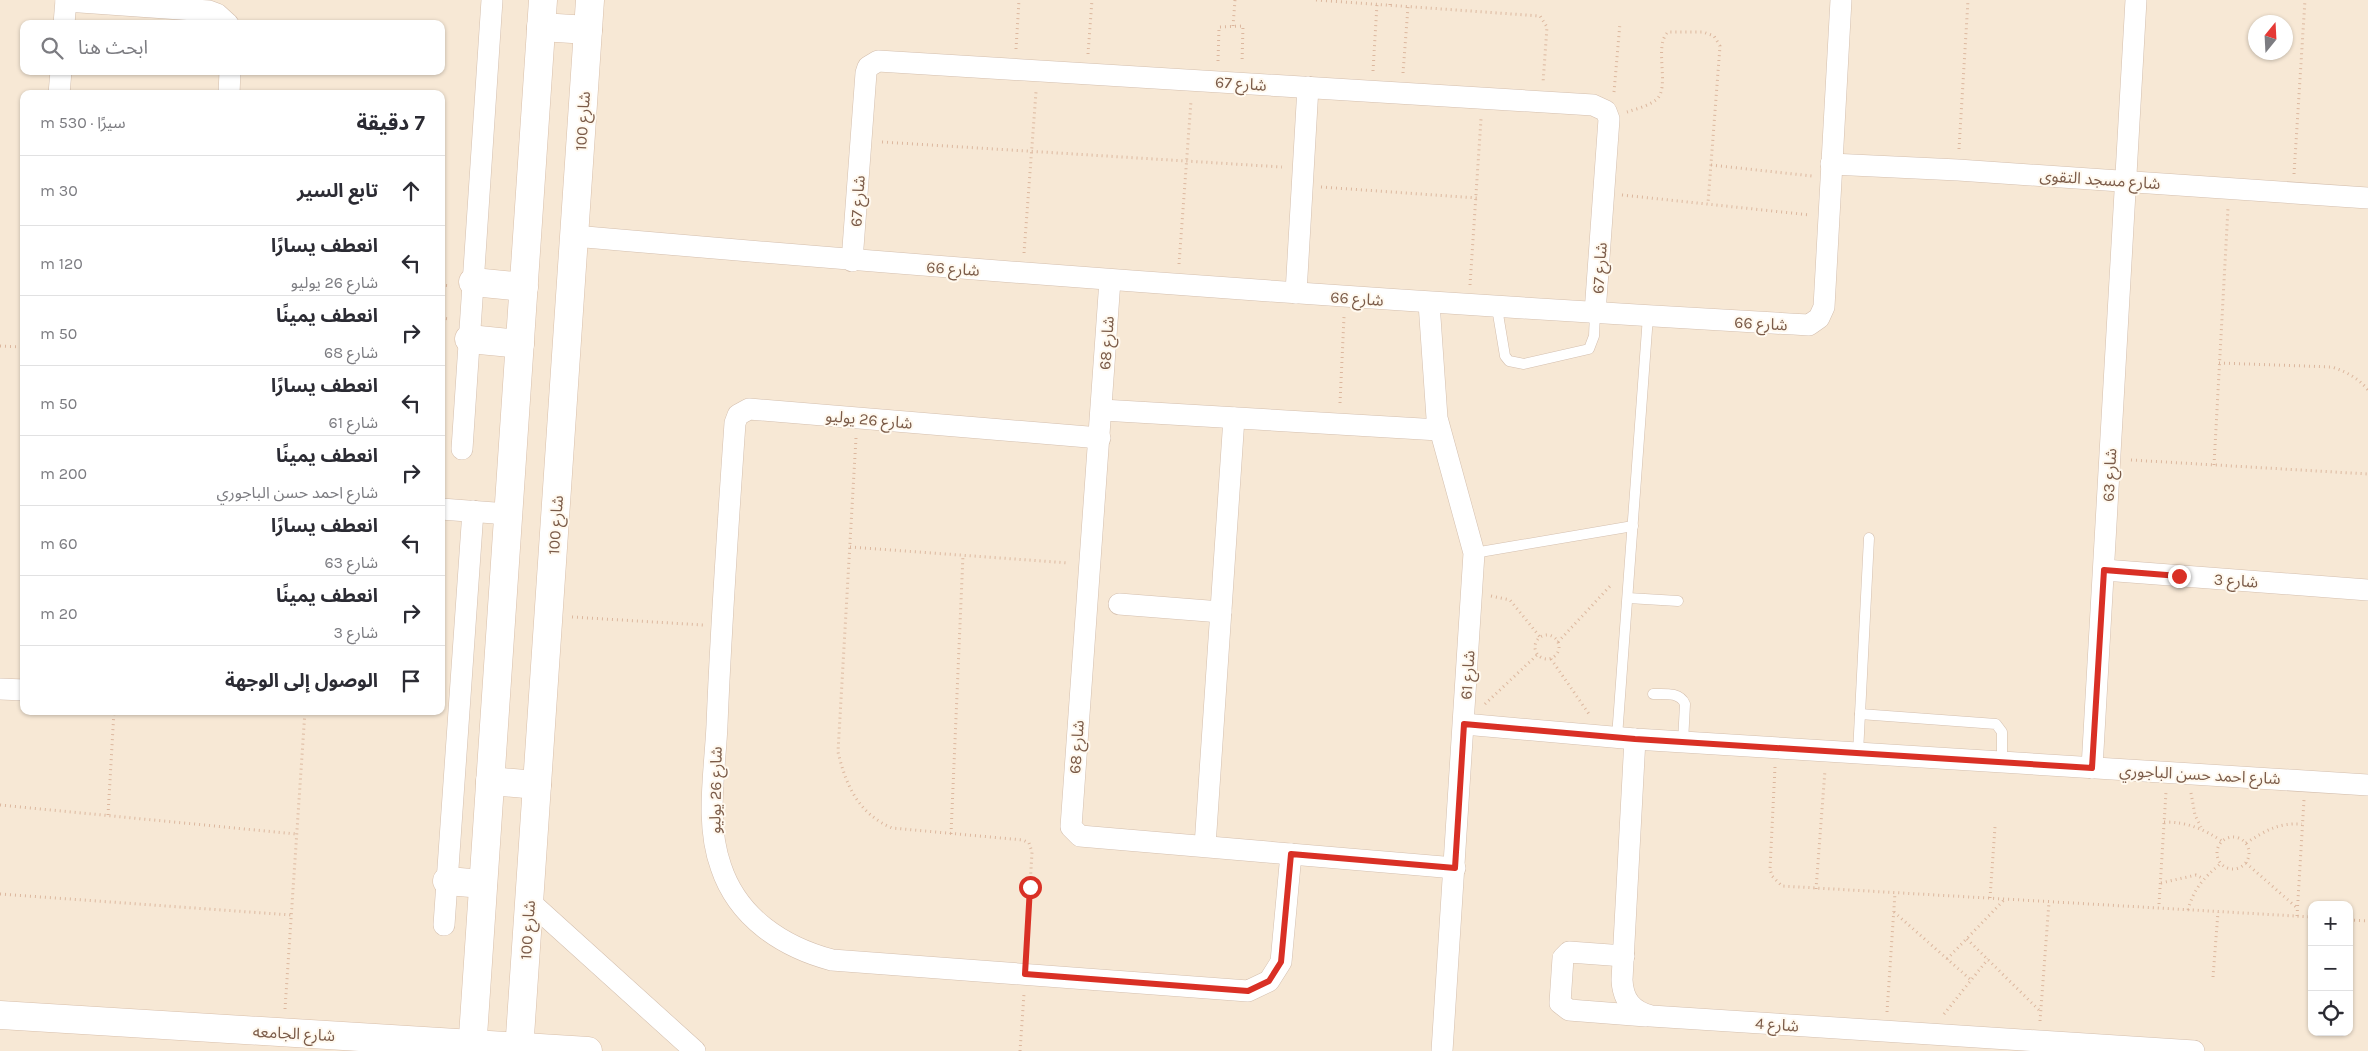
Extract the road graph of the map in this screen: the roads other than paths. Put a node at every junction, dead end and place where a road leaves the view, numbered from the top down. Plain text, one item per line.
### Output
1 (66, 0) edge
2 (492, 0) edge
3 (543, 0) edge
4 (590, 0) edge
5 (1841, 0) edge
6 (2136, 0) edge
7 (64, 20) edge
8 (224, 20) edge
9 (541, 27) junction
10 (588, 30) junction
11 (61, 75) edge
12 (230, 75) edge
13 (1308, 88) junction
14 (59, 90) edge
15 (229, 90) edge
16 (1831, 171) junction
17 (2126, 181) junction
18 (2368, 198) edge
19 (574, 236) junction
20 (852, 260) junction
21 (1110, 280) junction
22 (473, 282) junction
23 (524, 287) junction
24 (1296, 293) junction
25 (1429, 303) junction
26 (1497, 308) junction
27 (1595, 313) junction
28 (1648, 316) junction
29 (470, 339) junction
30 (520, 344) junction
31 (1102, 410) junction
32 (1234, 418) junction
33 (1439, 430) junction
34 (1100, 438) junction
35 (462, 449) dead end
36 (445, 510) edge
37 (473, 511) junction
38 (508, 514) junction
39 (1633, 526) junction
40 (1869, 538) dead end
41 (1474, 553) junction
42 (2104, 570) junction
43 (2368, 590) edge
44 (1628, 598) junction
45 (1678, 601) dead end
46 (1119, 604) dead end
47 (1221, 612) junction
48 (0, 689) edge
49 (20, 690) edge
50 (1654, 694) dead end
51 (1860, 714) junction
52 (1464, 724) junction
53 (1619, 737) junction
54 (1684, 742) junction
55 (1858, 753) junction
56 (2002, 762) junction
57 (2092, 768) junction
58 (490, 781) junction
59 (537, 785) junction
60 (2368, 785) edge
61 (1205, 846) junction
62 (1291, 854) junction
63 (1455, 868) junction
64 (447, 881) junction
65 (483, 884) junction
66 (529, 901) junction
67 (444, 925) dead end
68 (1624, 956) junction
69 (0, 1015) edge
70 (1651, 1016) junction
71 (472, 1047) edge
72 (519, 1049) edge
73 (588, 1051) edge
74 (695, 1051) edge
75 (1442, 1051) edge
76 (2194, 1051) edge

1 - 7 street
1 - 8 street
2 - 22 street
3 - 9 main road
4 - 10 main road, شارع 100
5 - 16 street, شارع 66
6 - 17 street, شارع 63
9 - 10 main road
9 - 23 main road
10 - 19 main road, شارع 100
11 - 14 street
12 - 15 street
13 - 20 street, شارع 67
13 - 24 street
13 - 27 street, شارع 67
16 - 17 street, شارع مسجد التقوى
16 - 28 street, شارع 66
17 - 18 street, شارع مسجد التقوى
17 - 42 street, شارع 63
19 - 20 street, شارع 66
19 - 59 main road, شارع 100
20 - 21 street, شارع 66
21 - 24 street, شارع 66
21 - 31 street, شارع 68
22 - 23 main road
22 - 29 street
23 - 30 main road
24 - 25 street, شارع 66
25 - 26 street, شارع 66
25 - 33 street, شارع 61
26 - 27 street, شارع 66
26 - 27 lane
27 - 28 street, شارع 66
28 - 39 lane
29 - 30 main road
29 - 35 street
30 - 38 main road
31 - 32 street
31 - 34 street, شارع 68
32 - 33 street
32 - 47 street
33 - 41 street, شارع 61
34 - 61 street, شارع 68
34 - 62 street, شارع 26 يوليو
36 - 37 street
37 - 38 street
37 - 64 street
38 - 58 main road
39 - 41 lane
39 - 44 lane
40 - 51 lane
41 - 52 street, شارع 61
42 - 43 street, شارع 3
42 - 57 street, شارع 63
44 - 45 lane
44 - 53 lane
46 - 47 street
47 - 61 street
48 - 49 street
50 - 54 lane
51 - 55 lane
51 - 56 lane
52 - 53 street, شارع احمد حسن الباجوري
52 - 63 street, شارع 61
53 - 54 street, شارع احمد حسن الباجوري
53 - 68 street, شارع 4
54 - 55 street, شارع احمد حسن الباجوري
55 - 56 street, شارع احمد حسن الباجوري
56 - 57 street, شارع احمد حسن الباجوري
57 - 60 street, شارع احمد حسن الباجوري
58 - 59 main road
58 - 65 main road
59 - 66 main road, شارع 100
61 - 62 street, شارع 68
62 - 63 street, شارع 68
63 - 75 street, شارع 61
64 - 65 main road
64 - 67 street
65 - 71 main road
66 - 72 main road, شارع 100
66 - 74 street
68 - 70 street, شارع 4
68 - 70 street
69 - 71 main road, شارع الجامعه
70 - 76 street, شارع 4
71 - 72 main road, شارع الجامعه
72 - 73 main road, شارع الجامعه

